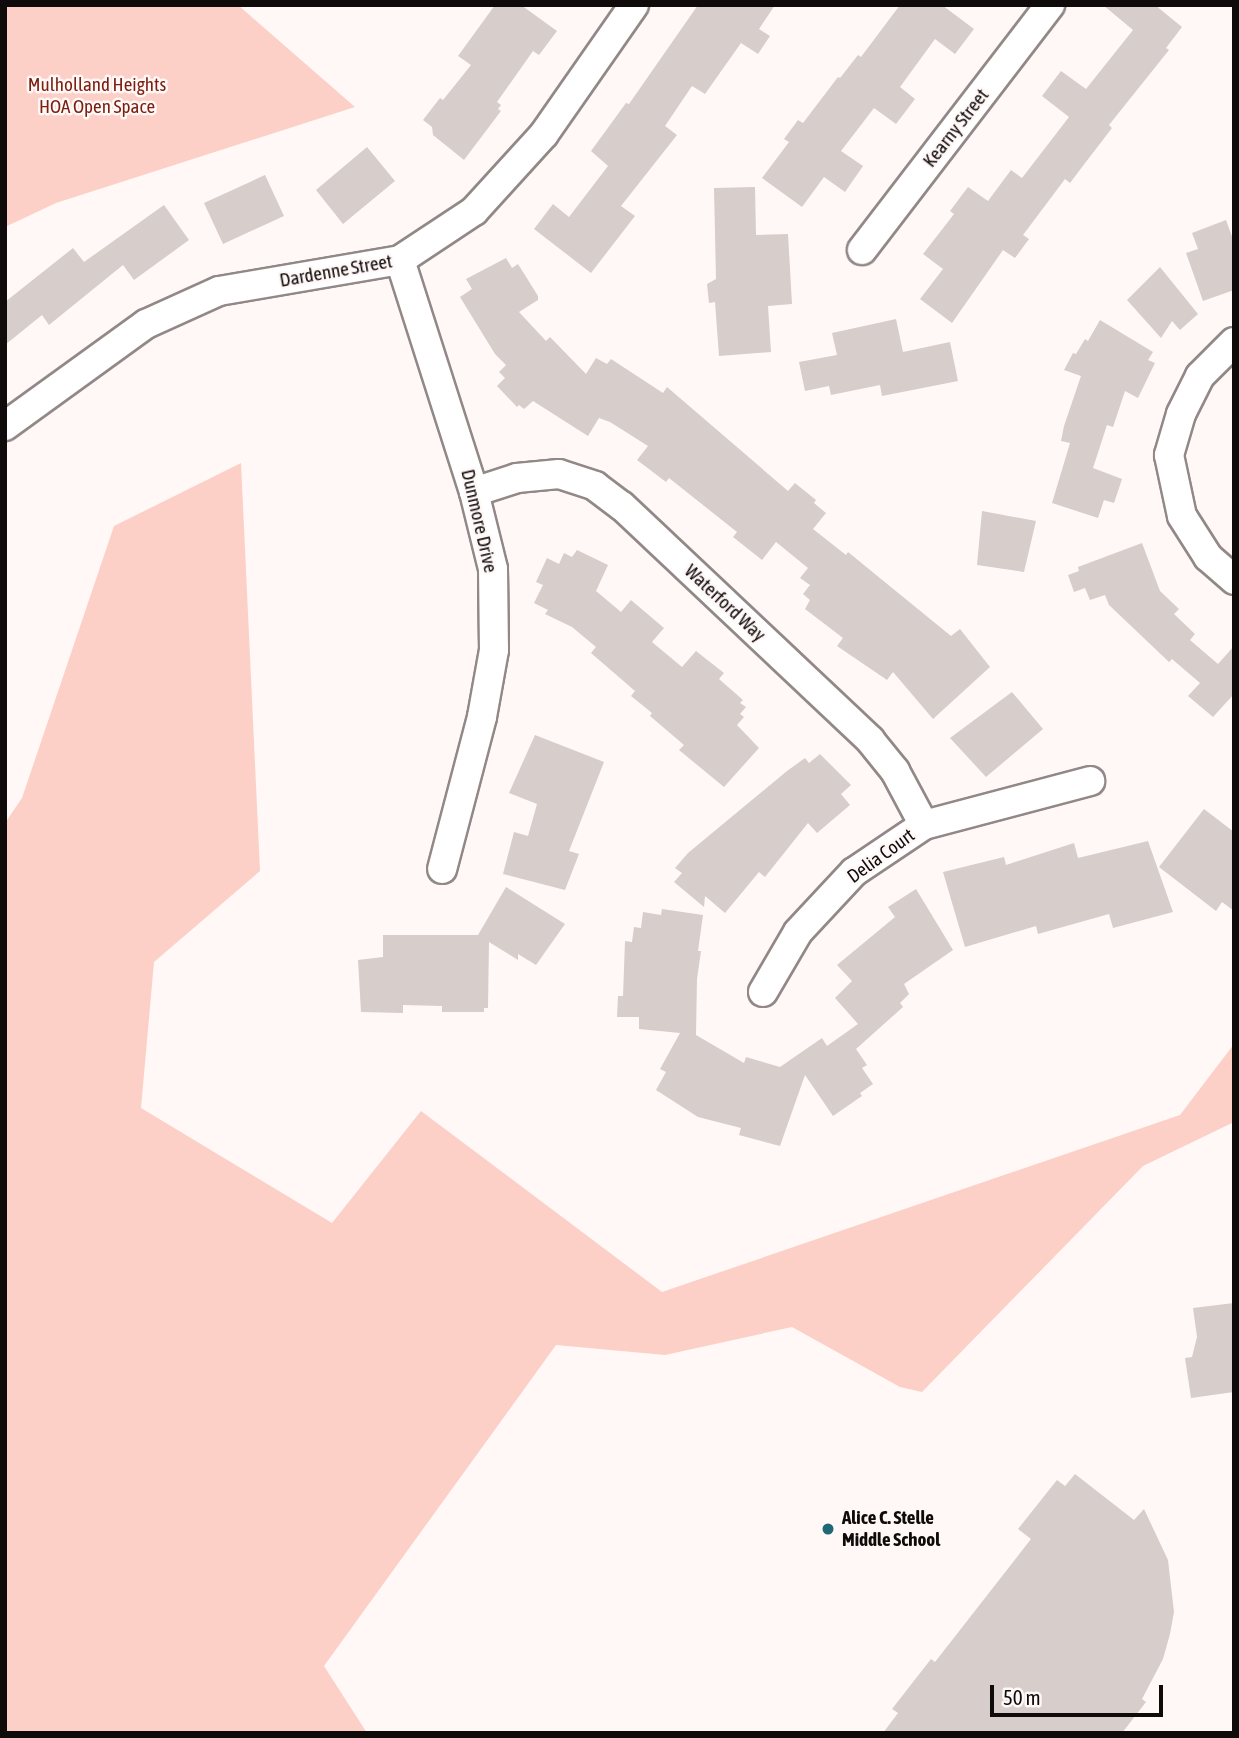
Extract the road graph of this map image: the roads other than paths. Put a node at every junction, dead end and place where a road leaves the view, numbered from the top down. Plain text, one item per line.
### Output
1 (634, 5) edge
2 (1051, 5) edge
3 (862, 250) dead end
4 (400, 260) junction
5 (1234, 342) edge
6 (5, 426) edge
7 (474, 492) junction
8 (1234, 580) edge
9 (1090, 781) dead end
10 (924, 825) junction
11 (442, 869) dead end
12 (763, 992) dead end

1 - 4 street, Dardenne Street
2 - 3 street, Kearny Street
4 - 6 street, Dardenne Street
4 - 7 street, Dunmore Drive
5 - 8 street
7 - 10 street, Waterford Way
7 - 11 street, Dunmore Drive
9 - 10 street, Delia Court
10 - 12 street, Delia Court

